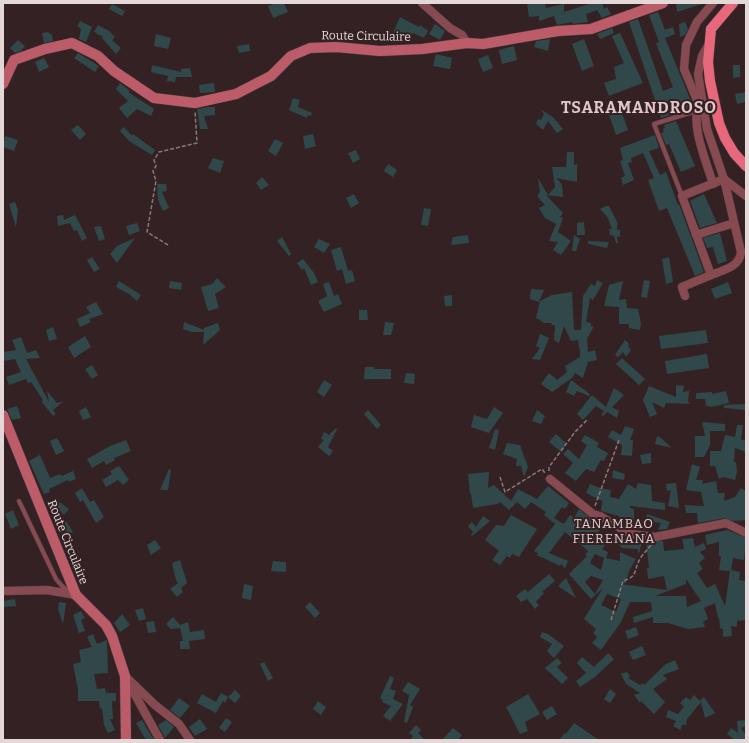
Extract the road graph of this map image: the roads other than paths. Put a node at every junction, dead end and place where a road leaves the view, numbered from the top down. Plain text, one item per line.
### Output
1 (422, 3) edge
2 (663, 3) edge
3 (713, 3) edge
4 (733, 3) edge
5 (467, 43) junction
6 (709, 44) junction
7 (3, 84) edge
8 (696, 112) junction
9 (746, 166) edge
10 (724, 179) junction
11 (713, 184) junction
12 (682, 196) junction
13 (746, 196) edge
14 (734, 223) junction
15 (696, 235) junction
16 (711, 275) junction
17 (685, 296) dead end
18 (3, 415) edge
19 (550, 479) road end
20 (19, 501) dead end
21 (746, 533) edge
22 (3, 591) edge
23 (76, 595) junction
24 (125, 676) junction
25 (126, 740) edge
26 (160, 740) edge
27 (190, 740) edge

1 - 5 street
2 - 5 street, Route Circulaire
3 - 8 street
4 - 6 main road
5 - 7 street, Route Circulaire
6 - 9 main road
6 - 10 street
8 - 11 street
8 - 12 lane
10 - 11 street
10 - 13 street
10 - 14 street
11 - 12 street
12 - 15 street
14 - 15 street
14 - 16 street
15 - 16 street
16 - 17 street
18 - 23 street, Route Circulaire
19 - 21 street
20 - 23 lane
22 - 23 street
23 - 24 street, Route Circulaire
24 - 25 street, Route Circulaire
24 - 26 street
24 - 27 street

